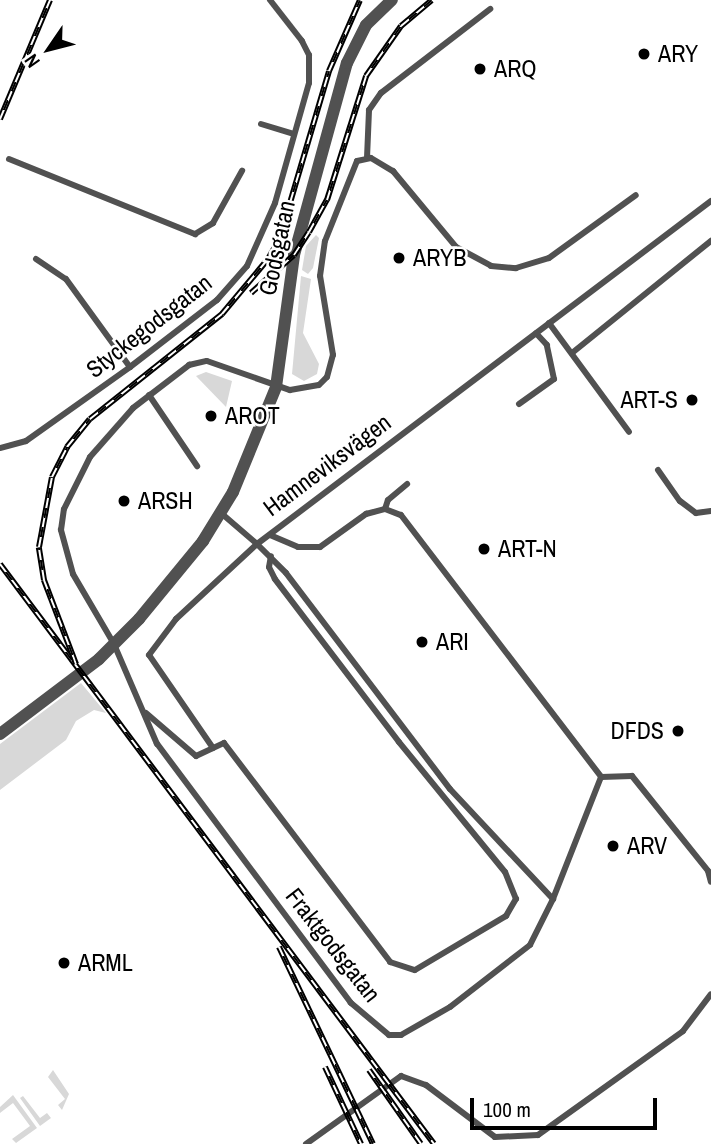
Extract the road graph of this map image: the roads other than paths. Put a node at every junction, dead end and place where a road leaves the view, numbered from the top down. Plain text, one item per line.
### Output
1 (271, 0) edge
2 (392, 0) edge
3 (490, 9) dead end
4 (261, 124) dead end
5 (294, 134) junction
6 (367, 158) junction
7 (9, 159) dead end
8 (242, 171) dead end
9 (636, 195) dead end
10 (711, 201) edge
11 (711, 241) edge
12 (36, 259) dead end
13 (549, 323) junction
14 (536, 333) junction
15 (572, 353) junction
16 (130, 367) junction
17 (276, 387) junction
18 (149, 394) junction
19 (519, 404) dead end
20 (629, 432) dead end
21 (0, 448) edge
22 (197, 466) dead end
23 (659, 470) dead end
24 (407, 484) dead end
25 (385, 509) junction
26 (711, 511) edge
27 (221, 513) junction
28 (270, 534) junction
29 (257, 544) junction
30 (271, 556) junction
31 (114, 644) junction
32 (144, 712) junction
33 (0, 734) edge
34 (213, 748) junction
35 (601, 777) junction
36 (711, 882) edge
37 (553, 899) junction
38 (711, 994) edge
39 (306, 1144) edge

1 - 5 lane, Styckegodsgatan
2 - 17 street, Godsgatan
3 - 6 lane
4 - 5 lane
5 - 16 lane, Styckegodsgatan
6 - 9 lane
6 - 17 lane, Fraktgodsgatan
7 - 8 lane
10 - 13 lane, Hamneviksvägen
11 - 15 lane
12 - 16 lane
13 - 14 lane, Hamneviksvägen
13 - 15 lane
14 - 19 lane
14 - 28 lane, Hamneviksvägen
15 - 20 lane
16 - 21 lane, Styckegodsgatan
17 - 18 lane, Fraktgodsgatan
17 - 27 street, Godsgatan
18 - 22 lane
18 - 31 lane, Fraktgodsgatan
23 - 26 lane
24 - 25 lane
25 - 28 lane
25 - 35 lane
27 - 29 lane, Hamneviksvägen
27 - 31 street
28 - 29 lane, Hamneviksvägen
29 - 30 lane
29 - 34 lane
30 - 34 lane
30 - 37 lane
31 - 32 lane, Fraktgodsgatan
31 - 33 street
32 - 34 lane
32 - 37 lane, Fraktgodsgatan
35 - 36 lane
35 - 37 lane, Fraktgodsgatan
38 - 39 lane

